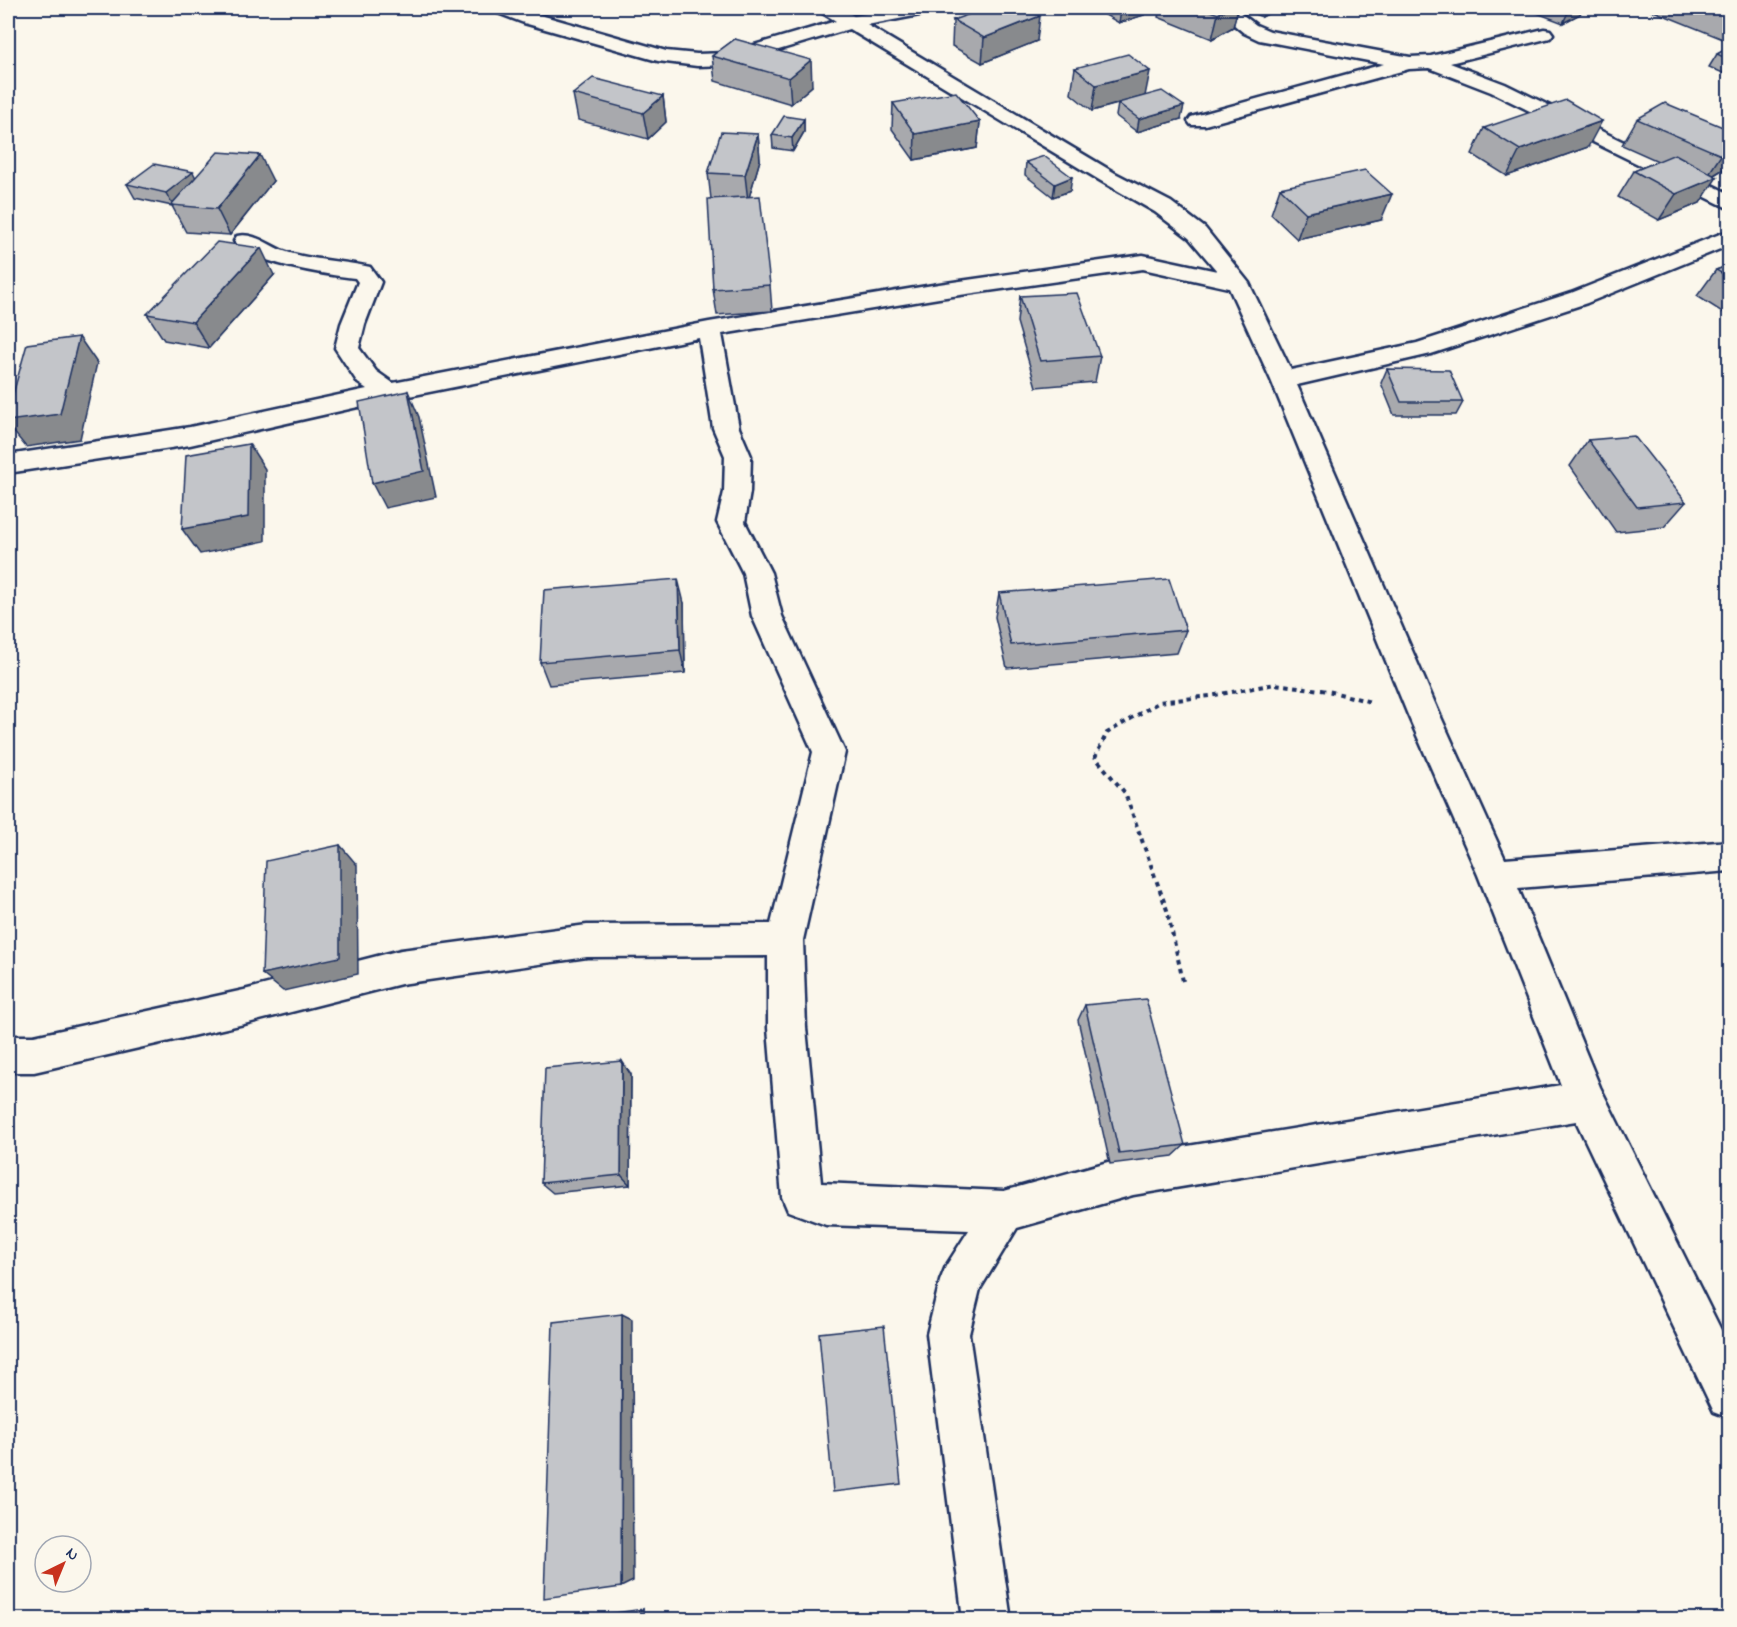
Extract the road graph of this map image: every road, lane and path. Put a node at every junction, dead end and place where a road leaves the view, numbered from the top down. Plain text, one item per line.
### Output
1 (501, 8) edge
2 (826, 8) edge
3 (930, 8) edge
4 (1223, 8) edge
5 (852, 22) junction
6 (1544, 34) dead end
7 (1431, 62) junction
8 (1408, 63) junction
9 (1198, 121) dead end
10 (1730, 203) edge
11 (1730, 237) edge
12 (245, 241) dead end
13 (1182, 241) junction
14 (1143, 262) junction
15 (1238, 283) junction
16 (709, 329) junction
17 (1283, 380) junction
18 (389, 392) junction
19 (8, 464) edge
20 (1424, 715) junction
21 (1730, 856) edge
22 (1495, 875) junction
23 (785, 940) junction
24 (1183, 981) dead end
25 (8, 1054) edge
26 (1586, 1100) junction
27 (1004, 1210) junction
28 (1730, 1396) edge
29 (987, 1620) edge

1 - 5 street
2 - 5 street
3 - 5 street
4 - 8 street
5 - 13 street
6 - 7 street
7 - 8 street
7 - 10 street
8 - 9 street
11 - 17 street
12 - 18 street
13 - 14 street
13 - 15 street
14 - 15 street
14 - 16 street
15 - 17 street
16 - 18 street
16 - 23 street
17 - 20 street
18 - 19 street
20 - 22 street
20 - 24 path
21 - 22 street
22 - 26 street
23 - 25 street
23 - 27 street
26 - 27 street
26 - 28 street
27 - 29 street

